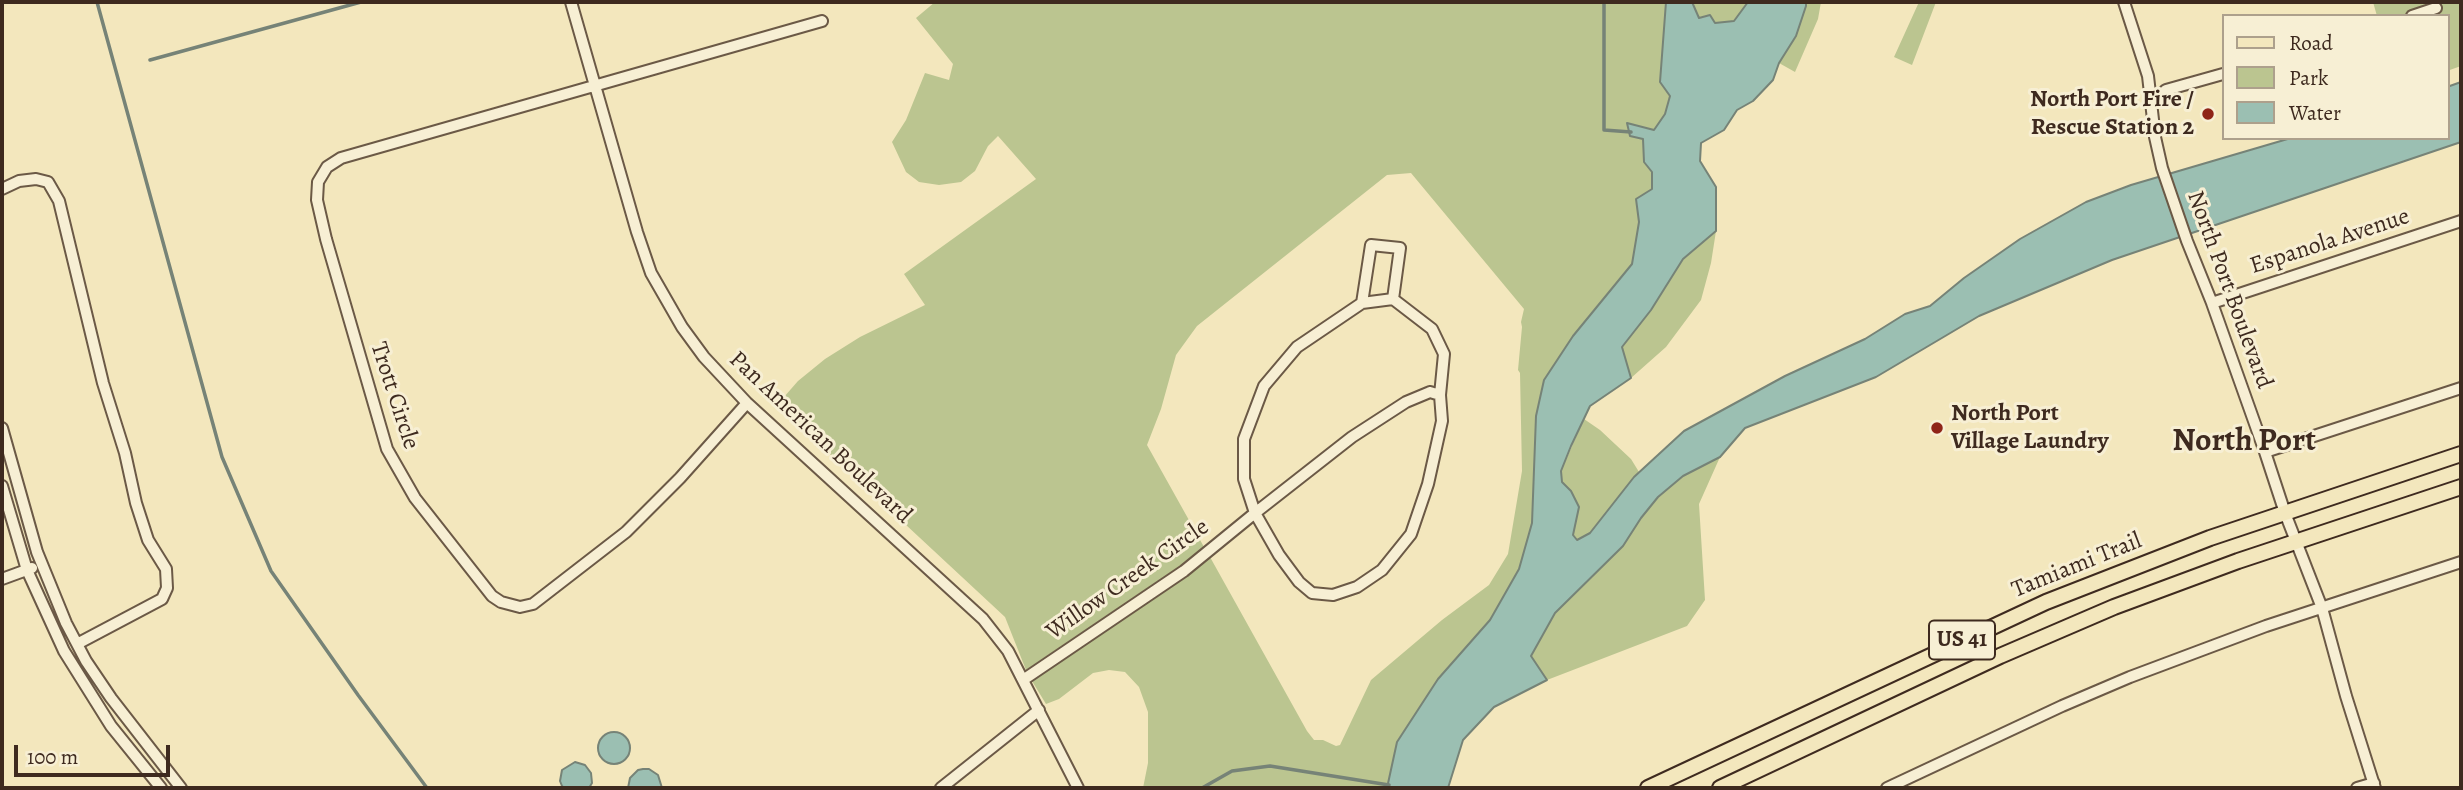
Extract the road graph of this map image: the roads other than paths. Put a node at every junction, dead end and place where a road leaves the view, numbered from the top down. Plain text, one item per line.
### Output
1 (571, 2) edge
2 (2124, 2) edge
3 (2436, 8) dead end
4 (2418, 14) edge
5 (822, 21) dead end
6 (2222, 74) edge
7 (595, 86) junction
8 (2152, 103) junction
9 (2, 189) edge
10 (2461, 220) edge
11 (1393, 299) junction
12 (1362, 303) junction
13 (2212, 303) junction
14 (2461, 388) edge
15 (1440, 395) junction
16 (747, 403) junction
17 (2, 428) edge
18 (2265, 452) junction
19 (5, 453) edge
20 (2461, 454) edge
21 (2, 486) edge
22 (2461, 487) edge
23 (1255, 513) junction
24 (2285, 513) junction
25 (2297, 541) junction
26 (2461, 562) edge
27 (42, 565) junction
28 (27, 570) junction
29 (2, 579) edge
30 (2322, 608) junction
31 (77, 645) junction
32 (1023, 680) junction
33 (1039, 710) junction
34 (2374, 786) edge
35 (178, 787) edge
36 (161, 788) edge
37 (941, 788) edge
38 (1078, 788) edge
39 (1648, 788) edge
40 (1720, 788) edge
41 (1886, 788) edge
42 (2357, 788) edge

1 - 7 street, Pan American Boulevard
2 - 8 street, North Port Boulevard
3 - 4 street
5 - 7 street
6 - 8 street
7 - 16 street, Pan American Boulevard
7 - 16 street, Trott Circle
8 - 13 street, North Port Boulevard
9 - 31 street
10 - 13 street, Espanola Avenue
11 - 12 street
11 - 12 street
11 - 15 street
12 - 23 street
13 - 18 street, North Port Boulevard
14 - 18 street
15 - 23 street, Willow Creek Circle
15 - 23 street
16 - 32 street, Pan American Boulevard
17 - 19 street
18 - 24 street, North Port Boulevard
19 - 27 street
20 - 24 main road, Tamiami Trail / US 41
21 - 28 street
22 - 25 main road, US 41
23 - 32 street, Willow Creek Circle
24 - 25 street, North Port Boulevard
24 - 39 main road, Tamiami Trail / US 41
25 - 30 street, North Port Boulevard
25 - 40 main road, US 41
26 - 30 street
27 - 28 street
27 - 31 street
28 - 29 street
28 - 36 street
30 - 34 street, North Port Boulevard
30 - 41 street
31 - 35 street
32 - 33 street, Pan American Boulevard
33 - 37 street
33 - 38 street, Pan American Boulevard
34 - 42 street

